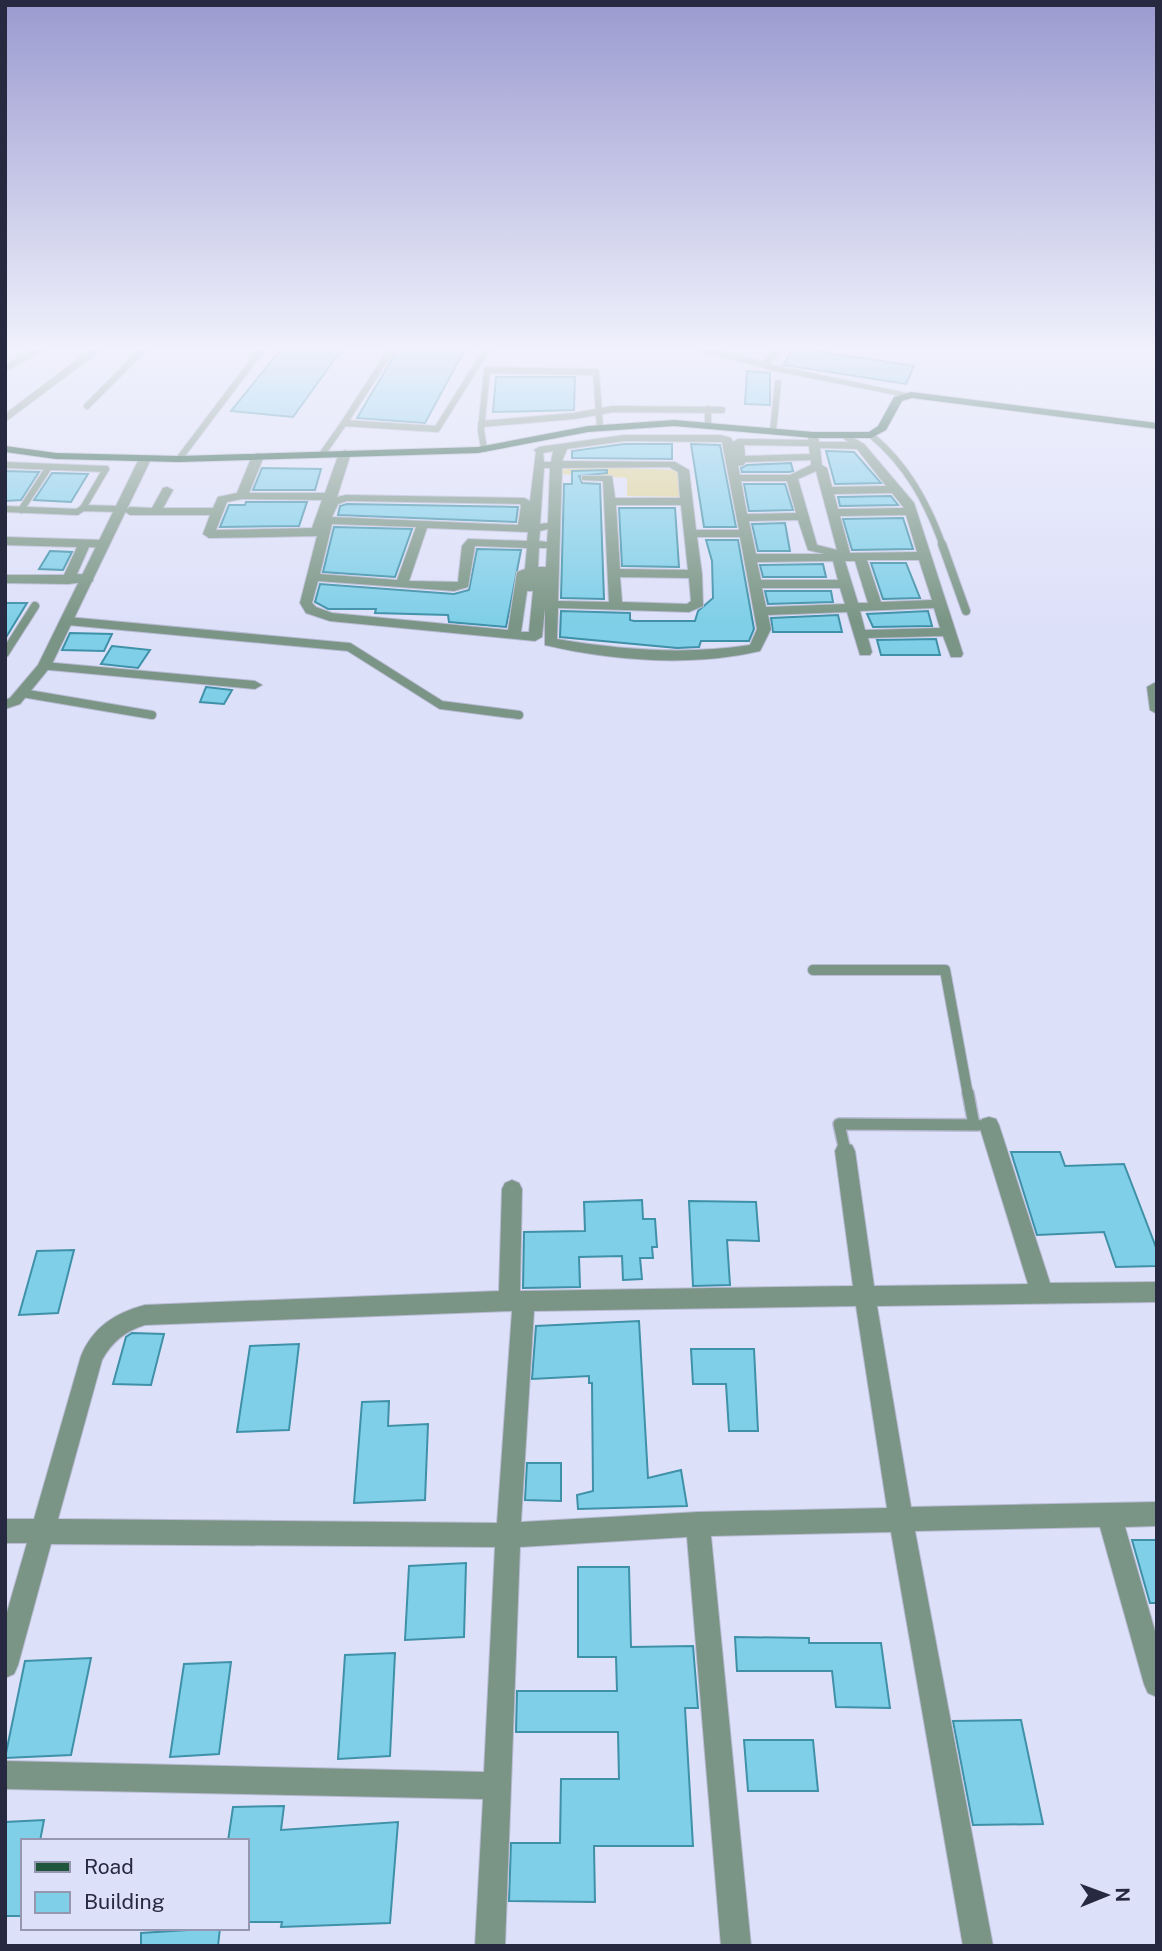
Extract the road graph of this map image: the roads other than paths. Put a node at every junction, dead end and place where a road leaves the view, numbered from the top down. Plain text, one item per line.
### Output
1 (193, 440) edge
2 (332, 440) edge
3 (483, 440) edge
4 (558, 440) edge
5 (612, 440) edge
6 (724, 440) edge
7 (736, 440) edge
8 (744, 440) edge
9 (744, 440) edge
10 (794, 440) edge
11 (834, 440) edge
12 (851, 440) edge
13 (878, 440) edge
14 (544, 444) junction
15 (736, 444) junction
16 (564, 446) junction
17 (860, 446) junction
18 (5, 449) edge
19 (484, 449) junction
20 (815, 449) junction
21 (32, 453) junction
22 (323, 453) junction
23 (345, 453) junction
24 (258, 456) junction
25 (145, 459) junction
26 (179, 459) junction
27 (739, 459) junction
28 (5, 465) edge
29 (25, 466) junction
30 (49, 467) junction
31 (547, 471) junction
32 (742, 478) junction
33 (792, 478) junction
34 (895, 489) junction
35 (167, 491) dead end
36 (826, 491) junction
37 (242, 496) junction
38 (331, 497) junction
39 (688, 501) junction
40 (610, 502) junction
41 (83, 508) junction
42 (5, 509) edge
43 (21, 510) junction
44 (125, 510) junction
45 (156, 511) junction
46 (910, 511) junction
47 (216, 512) junction
48 (834, 513) junction
49 (803, 516) junction
50 (749, 517) junction
51 (327, 520) junction
52 (423, 523) junction
53 (534, 528) junction
54 (745, 533) junction
55 (690, 534) junction
56 (5, 541) edge
57 (85, 543) junction
58 (103, 544) junction
59 (534, 545) junction
60 (860, 556) junction
61 (924, 556) junction
62 (756, 558) junction
63 (839, 558) junction
64 (614, 573) junction
65 (696, 574) junction
66 (313, 577) junction
67 (89, 578) junction
68 (5, 579) edge
69 (68, 580) junction
70 (847, 583) junction
71 (402, 584) junction
72 (761, 584) junction
73 (540, 604) junction
74 (939, 604) junction
75 (35, 606) dead end
76 (616, 606) junction
77 (876, 607) junction
78 (853, 609) junction
79 (766, 611) junction
80 (966, 611) dead end
81 (68, 621) junction
82 (948, 632) junction
83 (862, 634) junction
84 (771, 635) dead end
85 (518, 636) junction
86 (865, 652) dead end
87 (5, 653) edge
88 (956, 654) dead end
89 (44, 666) junction
90 (254, 685) dead end
91 (1154, 687) dead end
92 (22, 693) junction
93 (5, 705) edge
94 (1157, 710) edge
95 (152, 715) dead end
96 (519, 715) dead end
97 (813, 970) dead end
98 (981, 1125) junction
99 (845, 1151) joint
100 (512, 1189) dead end
101 (1157, 1292) edge
102 (1042, 1293) junction
103 (863, 1295) junction
104 (516, 1301) junction
105 (1157, 1514) edge
106 (1109, 1515) junction
107 (898, 1518) junction
108 (698, 1524) junction
109 (41, 1529) junction
110 (5, 1531) edge
111 (508, 1535) junction
112 (5, 1665) edge
113 (1157, 1684) edge
114 (5, 1775) edge
115 (497, 1786) junction
116 (490, 1946) edge
117 (736, 1946) edge
118 (978, 1946) edge

1 - 26 lane
2 - 22 lane
3 - 19 lane
4 - 14 main road
5 - 16 street
6 - 54 street
7 - 15 street
8 - 20 street
9 - 15 street
10 - 20 main road
11 - 20 main road
12 - 17 street
13 - 80 lane
14 - 16 street
14 - 19 main road
14 - 31 street
15 - 27 street
16 - 31 street
17 - 20 street
17 - 34 street
18 - 21 main road
19 - 23 main road
20 - 27 street
20 - 33 street
20 - 36 street
21 - 25 main road
21 - 29 lane
22 - 23 main road
22 - 24 main road
23 - 38 street
24 - 26 main road
24 - 37 street
25 - 26 main road
25 - 44 street
27 - 32 street
28 - 29 lane
29 - 30 lane
30 - 41 lane
30 - 43 lane
31 - 39 street
31 - 40 street
31 - 53 street
31 - 73 street
32 - 33 street
32 - 50 street
33 - 49 street
34 - 36 street
34 - 46 street
35 - 45 street
36 - 48 street
37 - 38 street
37 - 47 street
38 - 47 street
39 - 40 street
39 - 55 street
40 - 64 street
41 - 43 lane
41 - 44 lane
42 - 43 lane
44 - 45 street
44 - 58 street
45 - 47 street
46 - 48 street
46 - 61 street
48 - 60 street
49 - 50 street
49 - 63 street
50 - 62 street
51 - 52 street
51 - 53 street
51 - 66 street
52 - 53 street
52 - 71 street
53 - 59 street
54 - 55 street
54 - 73 street
55 - 65 street
56 - 57 street
57 - 58 street
57 - 69 street
58 - 67 street
59 - 71 street
59 - 73 street
59 - 85 street
60 - 61 street
60 - 77 street
61 - 74 street
62 - 63 street
62 - 72 street
63 - 70 street
64 - 65 street
64 - 76 street
65 - 76 street
66 - 71 street
66 - 85 street
67 - 69 street
67 - 81 street
68 - 69 street
70 - 72 street
70 - 78 street
72 - 79 street
73 - 76 street
73 - 85 street
74 - 77 street
74 - 82 street
75 - 87 lane
77 - 78 street
78 - 79 street
78 - 83 street
79 - 84 street
81 - 89 street
81 - 96 lane
82 - 83 street
82 - 88 street
83 - 86 street
89 - 90 street
89 - 92 street
91 - 94 street
92 - 93 street
92 - 95 lane
97 - 98 lane
98 - 99 lane
98 - 102 street
99 - 103 street
100 - 104 street
101 - 102 street
102 - 103 street
103 - 104 street
103 - 107 street
104 - 109 street
104 - 111 street
105 - 106 street
106 - 107 street
106 - 113 street
107 - 108 street
107 - 118 street
108 - 111 street
108 - 117 street
109 - 110 street
109 - 111 street
109 - 112 street
111 - 115 street
114 - 115 street
115 - 116 street

